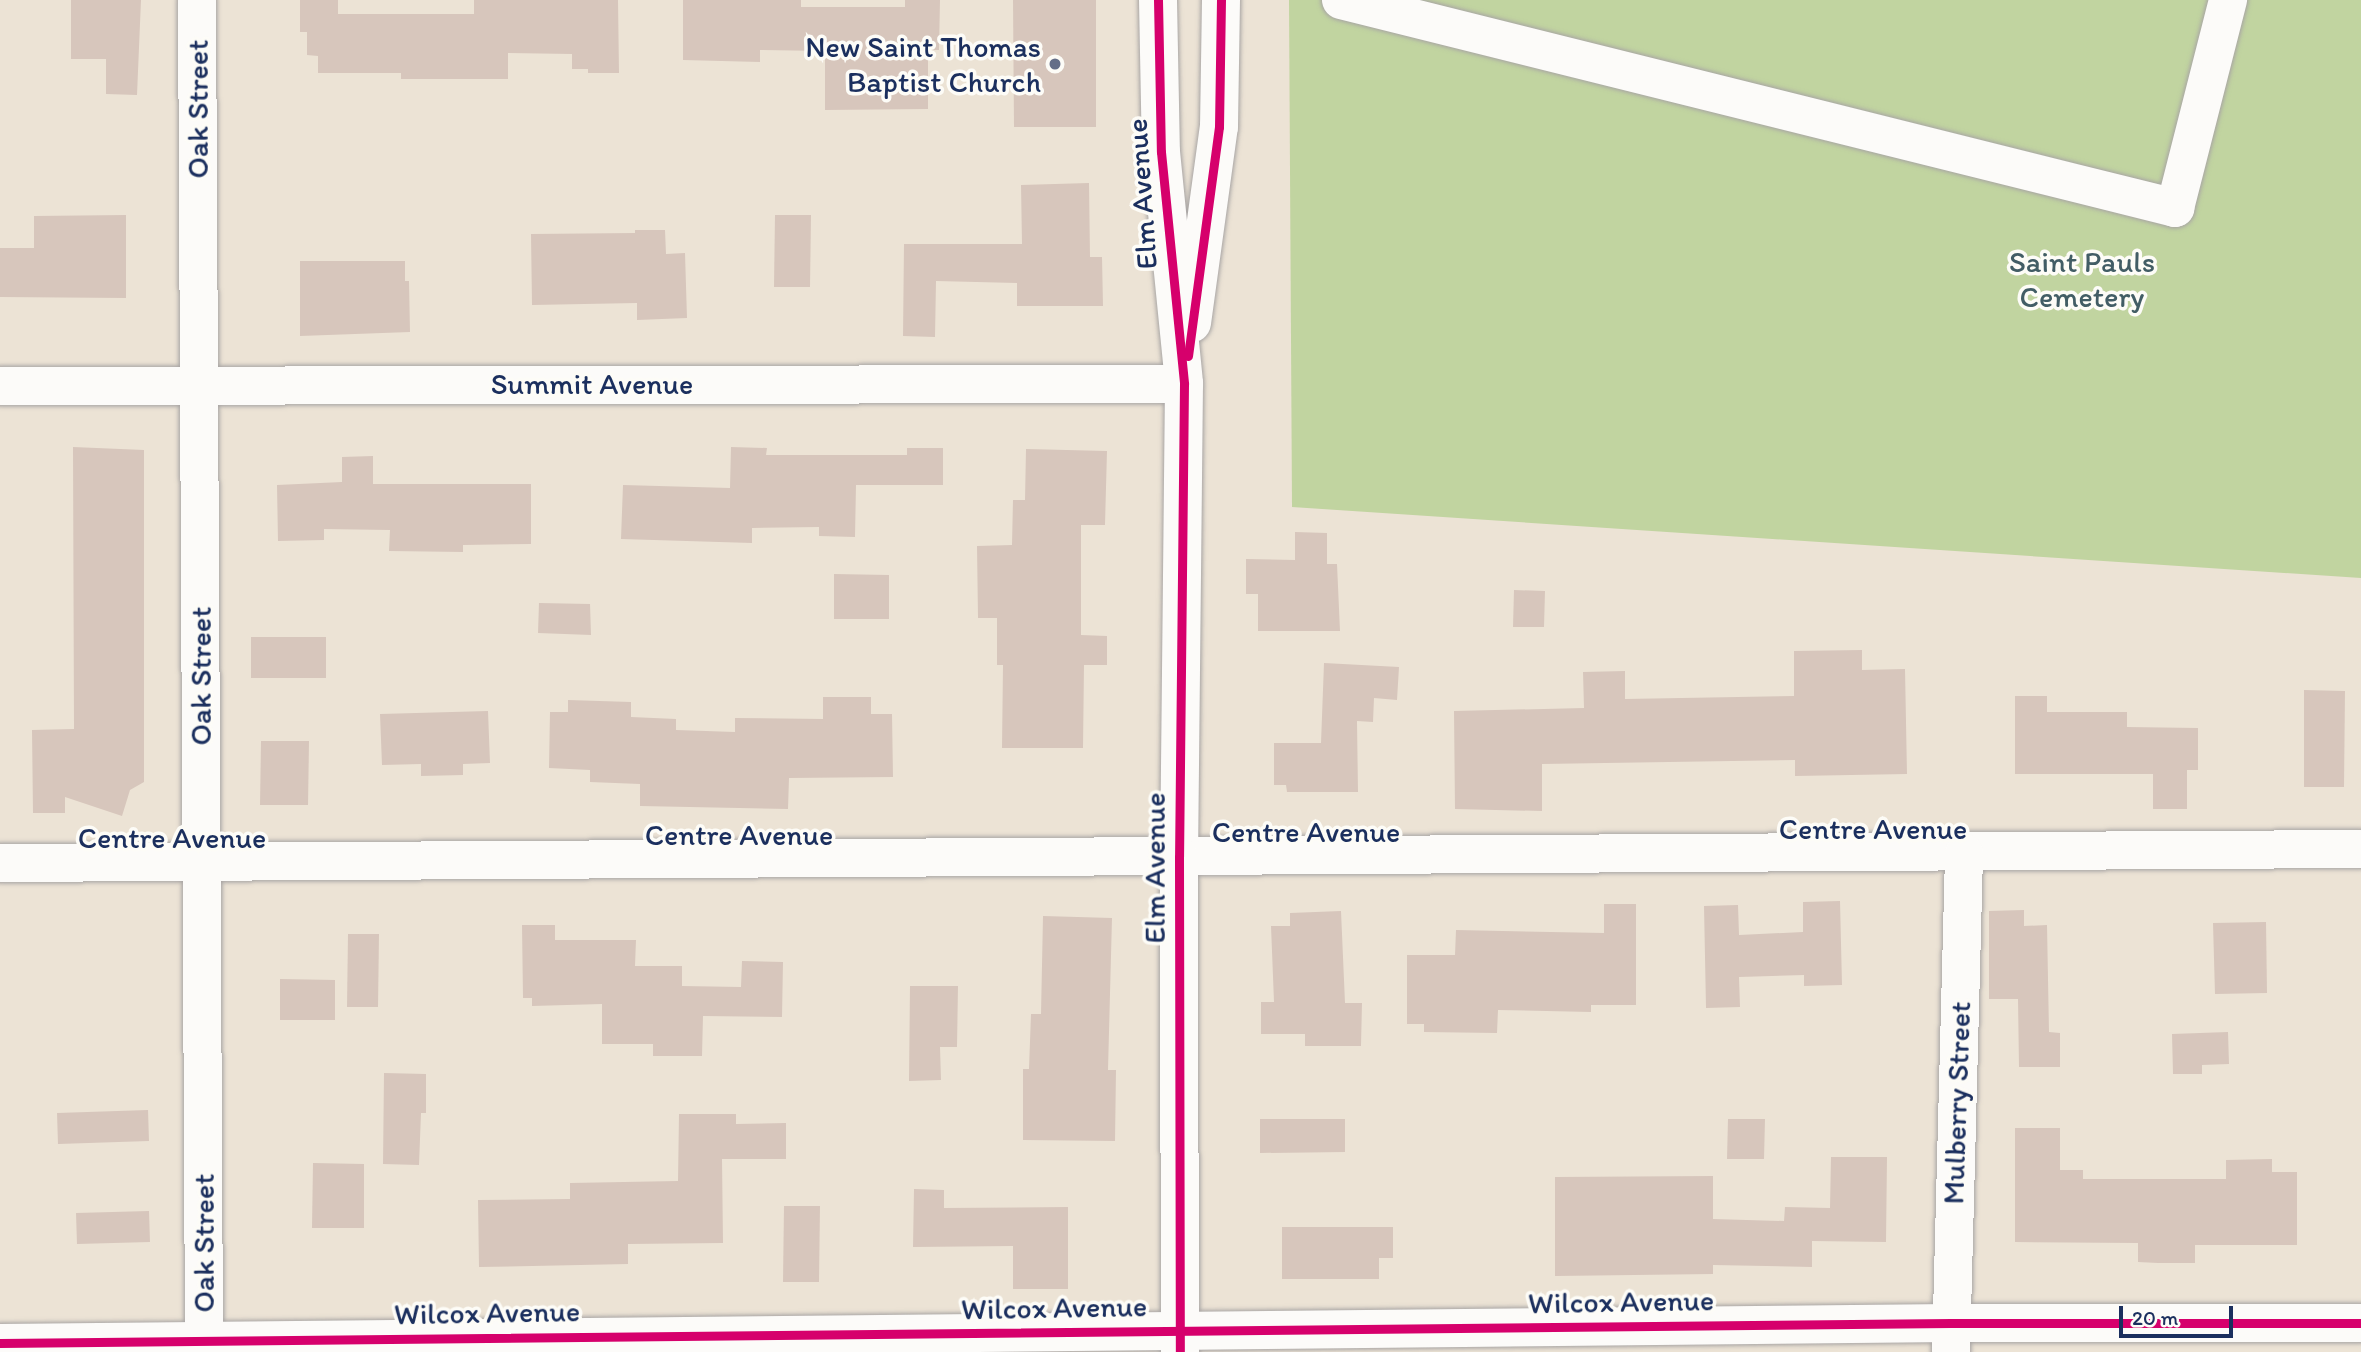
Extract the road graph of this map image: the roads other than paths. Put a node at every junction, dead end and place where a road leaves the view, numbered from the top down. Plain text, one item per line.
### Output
1 (197, 0) edge
2 (1157, 0) edge
3 (1221, 0) edge
4 (1341, 0) edge
5 (2228, 0) edge
6 (1394, 6) edge
7 (1184, 384) junction
8 (199, 385) junction
9 (0, 386) edge
10 (2361, 849) edge
11 (1964, 853) junction
12 (1179, 857) junction
13 (0, 863) edge
14 (202, 863) junction
15 (2361, 1323) edge
16 (1951, 1338) edge
17 (1180, 1341) edge
18 (0, 1343) edge
19 (204, 1346) edge

1 - 8 street, Oak Street
2 - 7 street, Elm Avenue
3 - 7 street, Elm Avenue
4 - 6 street
5 - 6 street
7 - 8 street, Summit Avenue
7 - 12 street, Elm Avenue
8 - 9 street, Summit Avenue
8 - 14 street, Oak Street
10 - 11 street, Centre Avenue
11 - 12 street, Centre Avenue
11 - 16 street, Mulberry Street
12 - 14 street, Centre Avenue
12 - 17 street, Elm Avenue
13 - 14 street, Centre Avenue
14 - 19 street, Oak Street
15 - 16 street, Wilcox Avenue
16 - 17 street, Wilcox Avenue
17 - 19 street, Wilcox Avenue
18 - 19 street, Wilcox Avenue

